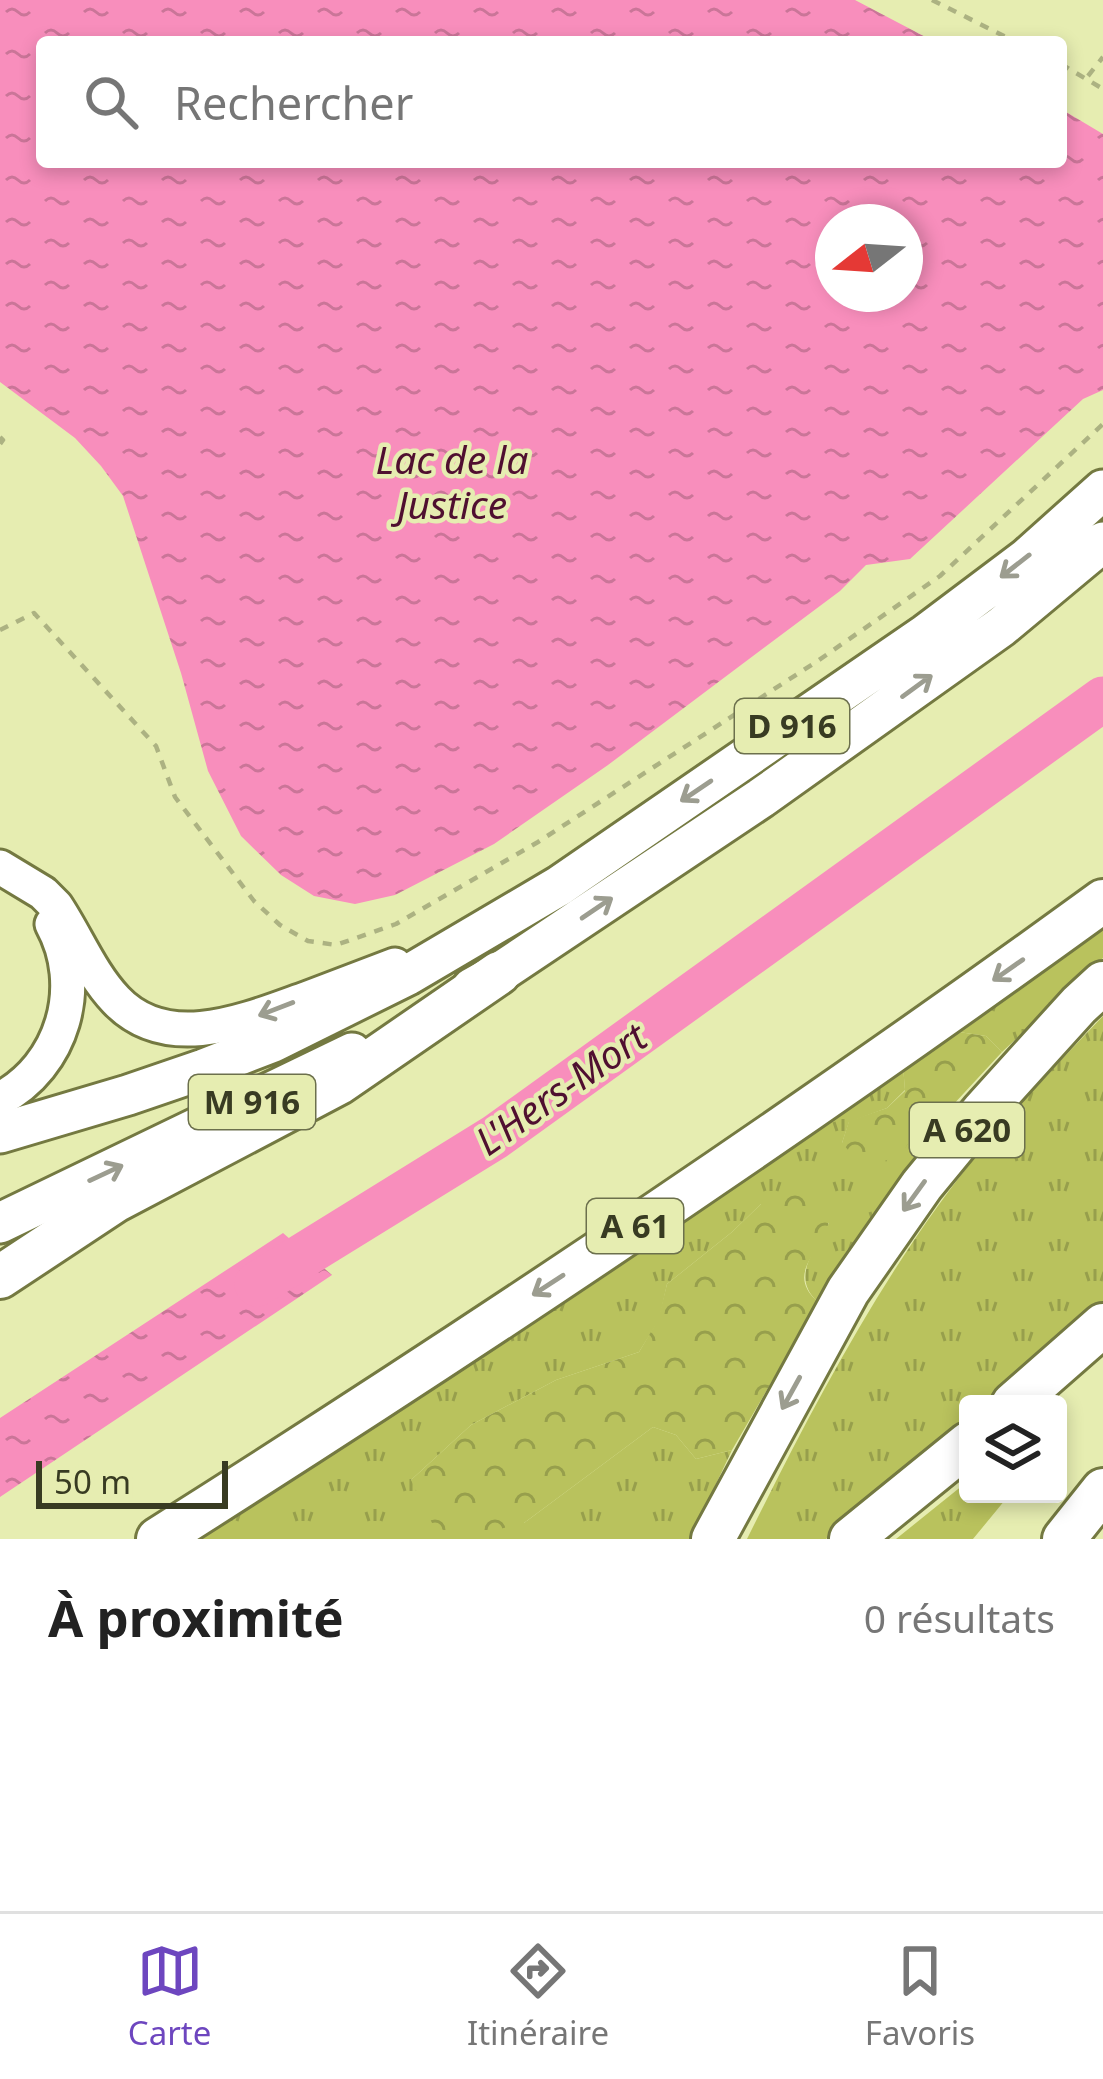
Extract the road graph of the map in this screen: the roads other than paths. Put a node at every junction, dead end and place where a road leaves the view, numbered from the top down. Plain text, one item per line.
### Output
1 (1103, 490) edge
2 (1103, 542) edge
3 (0, 867) edge
4 (31, 886) junction
5 (1103, 901) edge
6 (465, 939) junction
7 (500, 973) junction
8 (1103, 983) edge
9 (0, 1099) edge
10 (0, 1133) edge
11 (0, 1223) edge
12 (0, 1276) edge
13 (1103, 1325) edge
14 (1023, 1395) edge
15 (959, 1451) edge
16 (1103, 1490) edge
17 (158, 1539) edge
18 (712, 1539) edge
19 (851, 1539) edge
20 (1064, 1539) edge

1 -> 6 highway, D 916
7 -> 2 highway, D 916
3 - 4 main road
6 -> 4 main road
4 - 9 main road
5 -> 17 highway, A 61
6 - 10 highway, M 916
11 -> 7 highway, M 916
7 - 12 highway
8 -> 18 highway, A 620
13 - 14 highway
15 - 19 highway
16 - 20 highway

